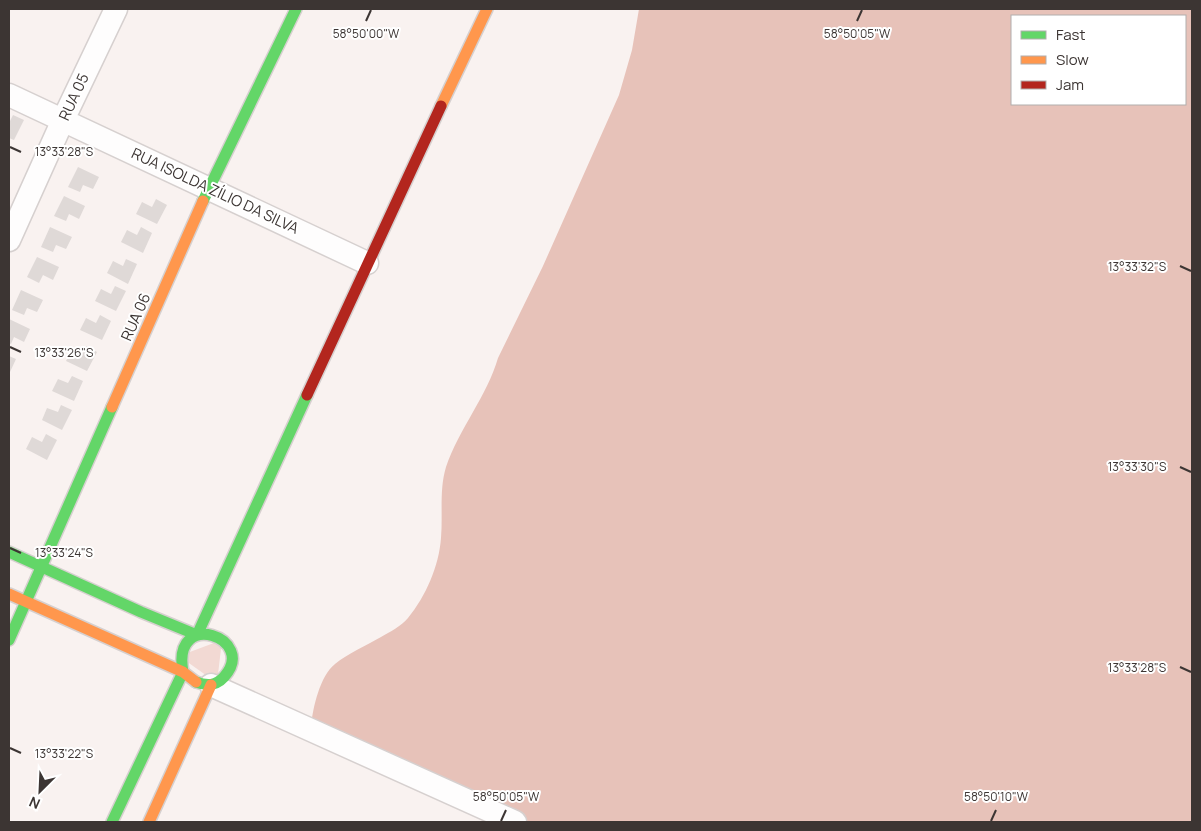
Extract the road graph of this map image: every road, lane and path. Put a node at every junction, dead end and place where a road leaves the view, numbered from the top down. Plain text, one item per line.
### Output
1 (116, 9) edge
2 (296, 9) edge
3 (487, 9) edge
4 (9, 95) edge
5 (63, 120) junction
6 (209, 188) junction
7 (9, 240) edge
8 (367, 262) junction
9 (9, 552) edge
10 (42, 568) junction
11 (9, 594) edge
12 (27, 602) junction
13 (197, 635) junction
14 (9, 640) edge
15 (183, 672) junction
16 (211, 685) junction
17 (112, 822) edge
18 (149, 822) edge
19 (515, 822) edge

1 - 5 street, RUA 05
2 - 6 street, RUA 06
3 - 8 street
4 - 5 street, RUA ISOLDA ZÍLIO DA SILVA
5 - 6 street, RUA ISOLDA ZÍLIO DA SILVA
5 - 7 street, RUA 05
6 - 8 street, RUA ISOLDA ZÍLIO DA SILVA
6 - 10 street, RUA 06
8 - 13 street
9 - 10 street
10 - 12 street, RUA 06
10 - 13 street
11 - 12 street
12 - 14 street, RUA 06
12 - 15 street
13 - 15 street
13 - 16 street
15 - 16 street
15 - 17 street
16 - 18 street
16 - 19 street

